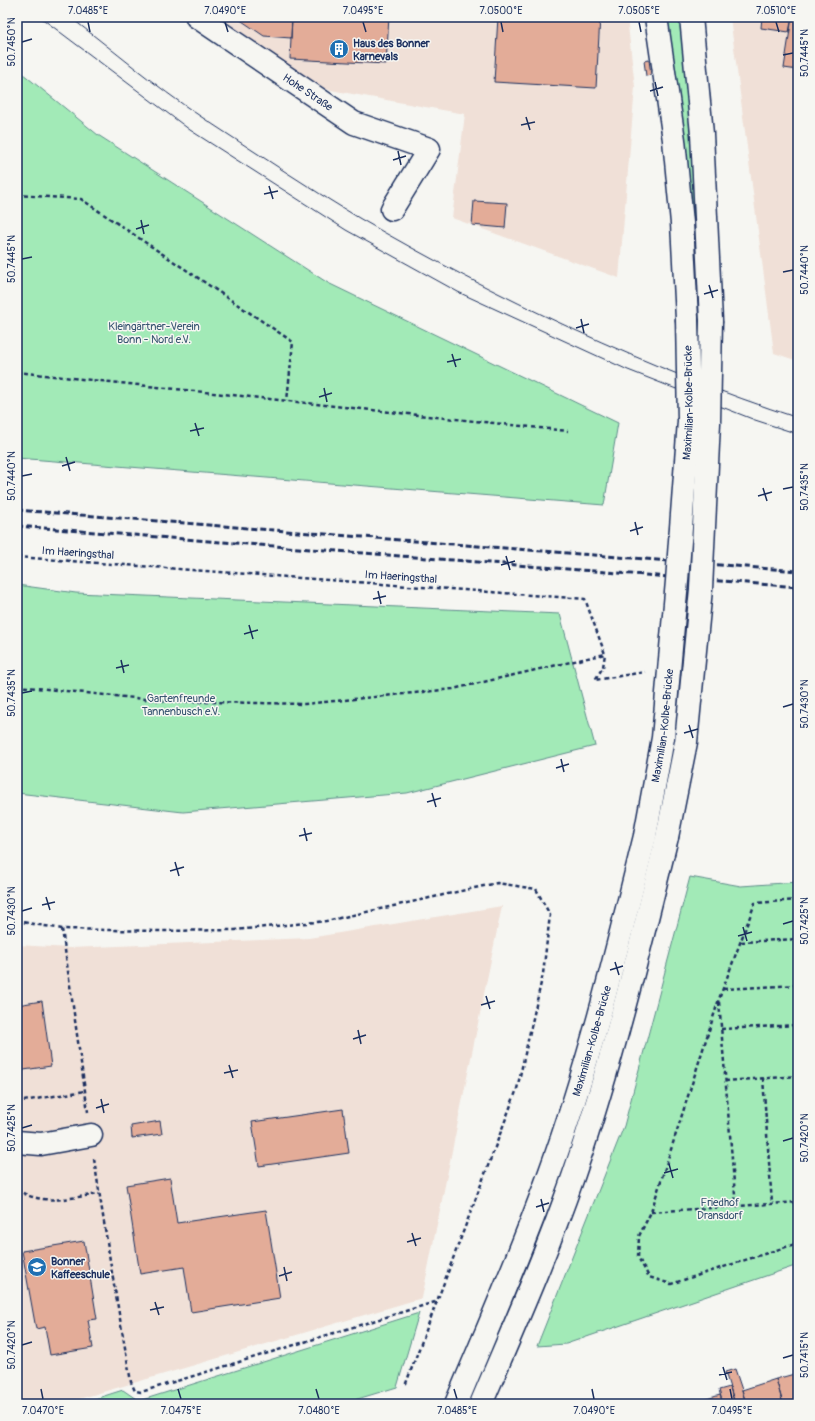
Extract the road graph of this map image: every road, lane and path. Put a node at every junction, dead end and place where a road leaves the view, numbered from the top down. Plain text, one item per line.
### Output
1 (197, 17) edge
2 (656, 17) edge
3 (691, 17) edge
4 (17, 195) edge
5 (392, 209) dead end
6 (17, 372) edge
7 (287, 401) junction
8 (568, 431) dead end
9 (17, 557) edge
10 (605, 654) junction
11 (650, 672) dead end
12 (17, 686) edge
13 (798, 900) edge
14 (17, 921) edge
15 (62, 929) junction
16 (798, 939) edge
17 (740, 942) junction
18 (798, 984) edge
19 (723, 989) junction
20 (719, 1000) junction
21 (798, 1025) edge
22 (722, 1029) junction
23 (798, 1076) edge
24 (763, 1078) junction
25 (726, 1081) junction
26 (85, 1091) junction
27 (17, 1102) edge
28 (91, 1135) junction
29 (17, 1142) edge
30 (17, 1189) edge
31 (100, 1194) junction
32 (798, 1202) edge
33 (772, 1204) junction
34 (736, 1207) junction
35 (651, 1212) junction
36 (798, 1243) edge
37 (435, 1302) junction
38 (405, 1386) dead end
39 (456, 1404) edge
40 (480, 1404) edge

1 - 5 street, Hohe Straße
2 - 39 street, Maximilian-Kolbe-Brücke, bridge
3 - 40 street, Maximilian-Kolbe-Brücke, bridge
4 - 7 path
6 - 7 path
7 - 8 path
9 - 10 path, Im Haeringsthal
10 - 11 path
10 - 12 path
13 - 17 path
14 - 15 path
15 - 26 path
15 - 37 path
16 - 17 path
17 - 19 path
18 - 19 path
19 - 20 path
20 - 22 path
20 - 35 path
21 - 22 path
22 - 25 path
23 - 24 path
24 - 25 path
24 - 33 path
25 - 34 path
26 - 27 path
26 - 28 path
28 - 29 street
28 - 31 path
30 - 31 path
31 - 37 path
32 - 33 path
33 - 34 path
34 - 35 path
35 - 36 path
37 - 38 path

